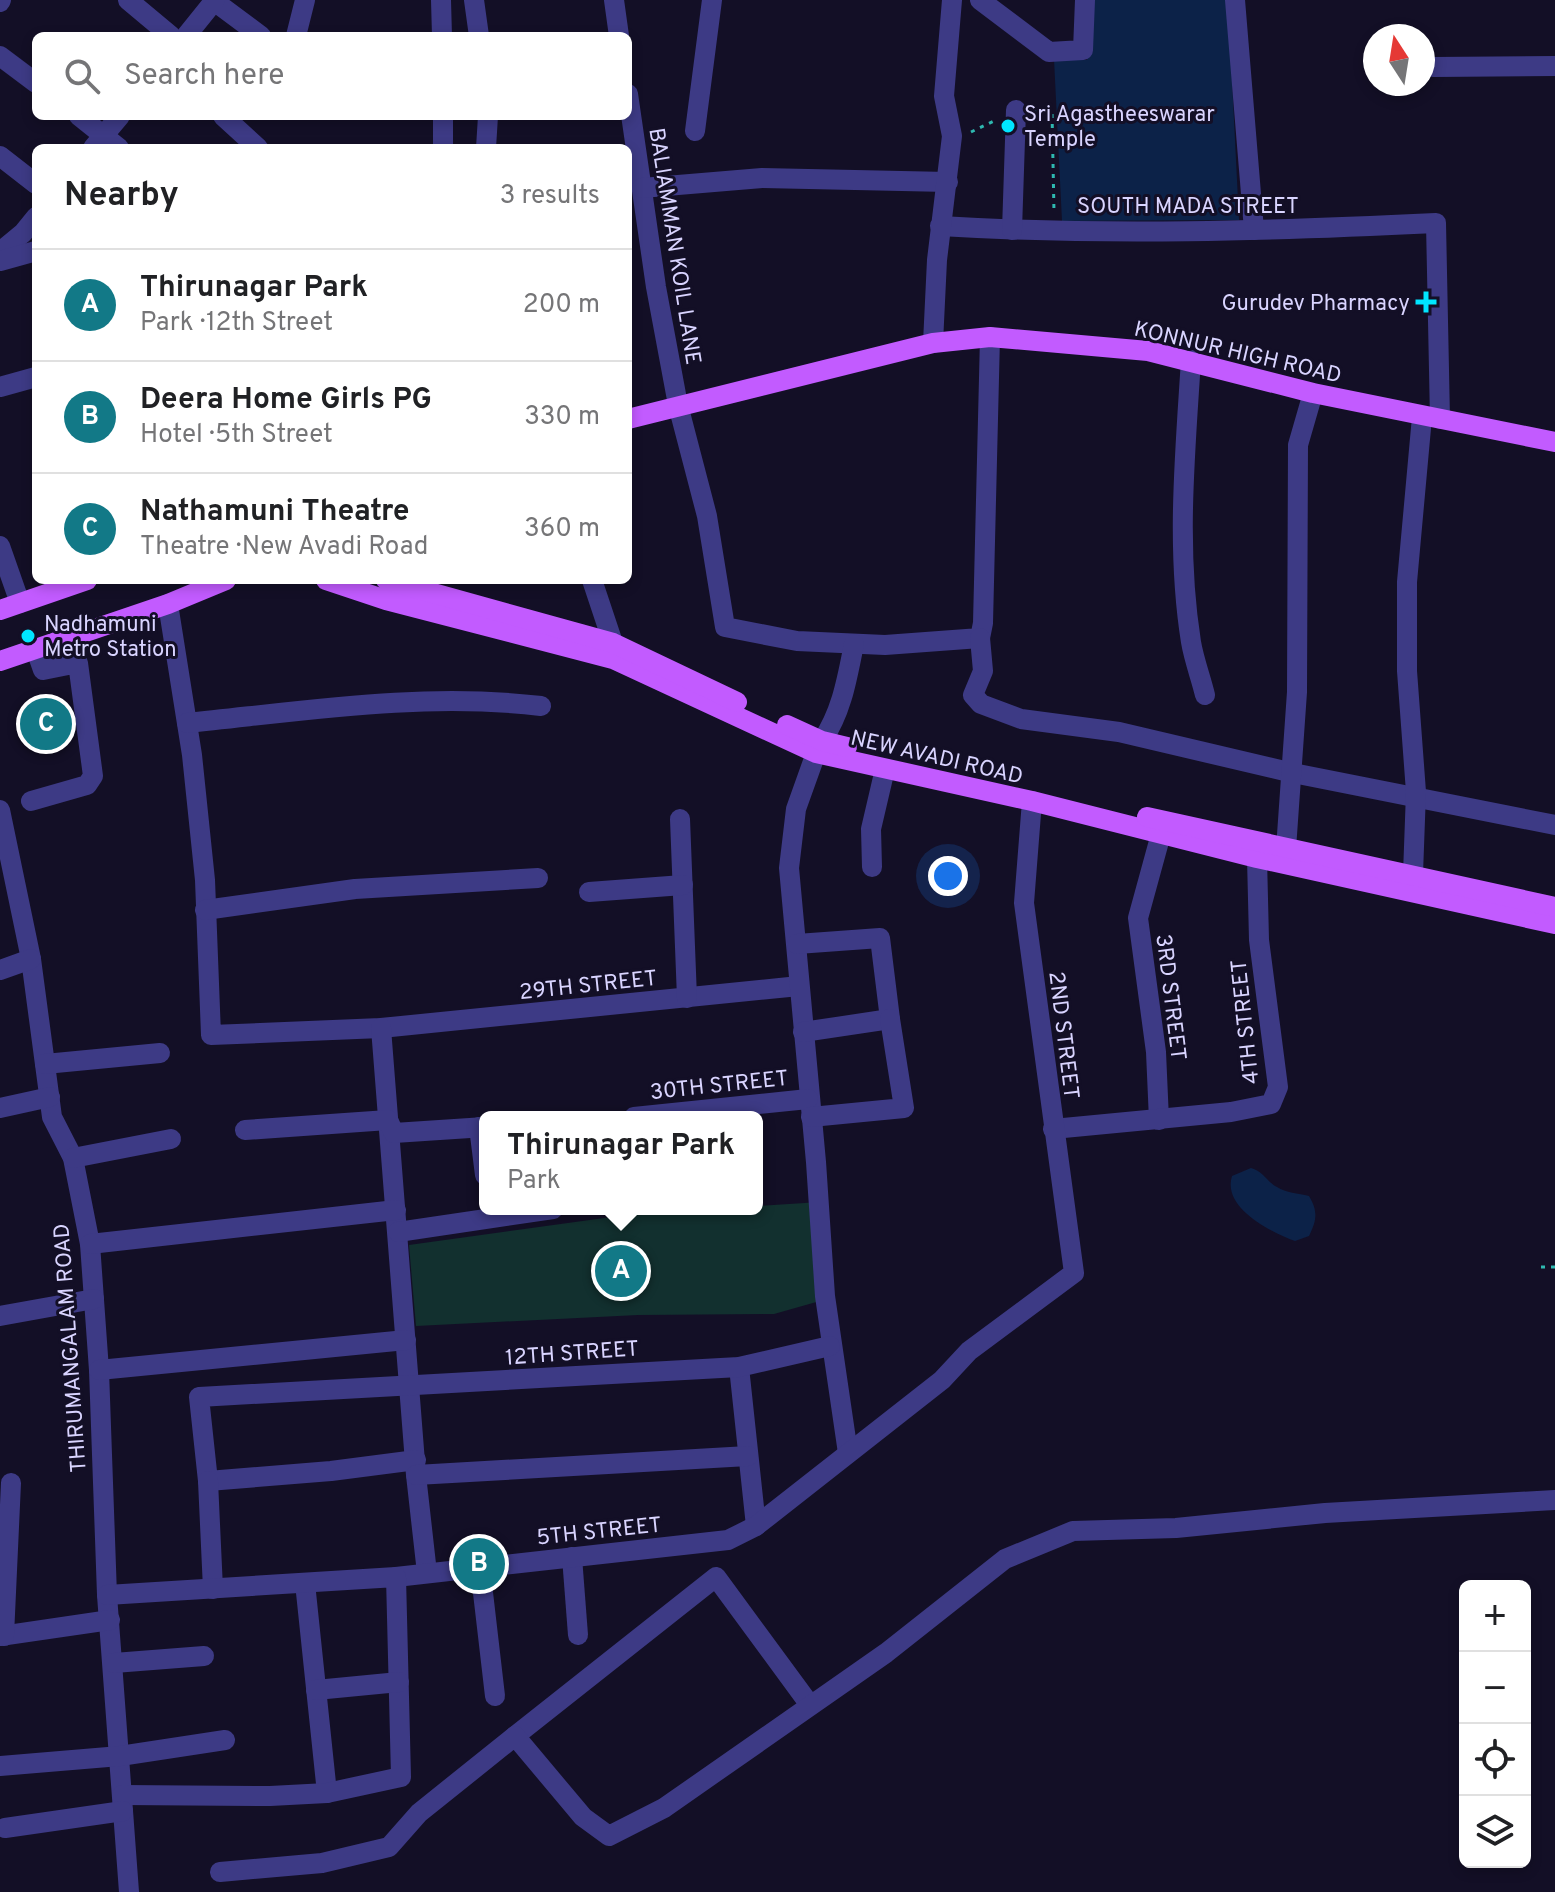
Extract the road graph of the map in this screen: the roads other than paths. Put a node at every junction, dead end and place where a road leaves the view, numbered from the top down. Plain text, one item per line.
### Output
1 (128, 0) edge
2 (305, 0) edge
3 (441, 0) edge
4 (474, 0) edge
5 (614, 0) edge
6 (712, 0) edge
7 (952, 0) edge
8 (980, 0) edge
9 (1085, 0) edge
10 (1235, 0) edge
11 (215, 1) edge
12 (166, 32) edge
13 (189, 32) edge
14 (256, 32) edge
15 (297, 32) edge
16 (442, 32) edge
17 (478, 32) edge
18 (618, 32) edge
19 (0, 56) edge
20 (1555, 66) edge
21 (1435, 67) edge
22 (32, 80) edge
23 (1016, 110) dead end
24 (83, 120) edge
25 (118, 120) edge
26 (227, 120) edge
27 (443, 120) edge
28 (488, 120) edge
29 (630, 120) edge
30 (695, 131) dead end
31 (105, 144) edge
32 (254, 144) edge
33 (443, 144) edge
34 (486, 144) edge
35 (0, 156) edge
36 (32, 181) edge
37 (948, 182) junction
38 (638, 203) edge
39 (32, 222) edge
40 (940, 226) junction
41 (1012, 230) junction
42 (1254, 230) junction
43 (0, 252) edge
44 (32, 252) edge
45 (0, 261) edge
46 (990, 337) junction
47 (933, 343) junction
48 (1191, 360) junction
49 (32, 378) edge
50 (0, 387) edge
51 (1313, 393) junction
52 (678, 405) junction
53 (632, 418) edge
54 (1431, 418) junction
55 (1555, 442) edge
56 (0, 546) edge
57 (75, 584) edge
58 (216, 584) edge
59 (338, 584) edge
60 (400, 584) edge
61 (593, 584) edge
62 (20, 603) junction
63 (168, 604) junction
64 (0, 610) edge
65 (980, 638) junction
66 (613, 643) junction
67 (854, 644) junction
68 (36, 650) junction
69 (0, 661) edge
70 (1205, 695) dead end
71 (541, 706) dead end
72 (187, 723) junction
73 (819, 747) junction
74 (885, 769) junction
75 (1293, 773) junction
76 (1416, 797) junction
77 (31, 801) dead end
78 (1032, 801) junction
79 (0, 810) edge
80 (680, 819) dead end
81 (1555, 825) edge
82 (1161, 834) junction
83 (1286, 849) junction
84 (1257, 858) junction
85 (6, 862) edge
86 (872, 867) dead end
87 (1413, 874) junction
88 (538, 878) dead end
89 (683, 885) junction
90 (589, 892) dead end
91 (1555, 907) edge
92 (205, 910) junction
93 (1555, 924) edge
94 (797, 944) junction
95 (31, 959) junction
96 (0, 970) edge
97 (799, 986) junction
98 (687, 998) junction
99 (890, 1019) junction
100 (381, 1028) junction
101 (803, 1032) junction
102 (160, 1053) dead end
103 (45, 1064) junction
104 (50, 1097) junction
105 (0, 1108) edge
106 (810, 1108) junction
107 (754, 1111) edge
108 (388, 1120) junction
109 (1159, 1120) junction
110 (479, 1127) edge
111 (1053, 1129) junction
112 (245, 1130) dead end
113 (171, 1139) dead end
114 (73, 1158) junction
115 (396, 1210) junction
116 (485, 1215) edge
117 (398, 1232) junction
118 (90, 1244) junction
119 (94, 1299) junction
120 (0, 1316) edge
121 (406, 1340) junction
122 (830, 1346) junction
123 (739, 1367) junction
124 (99, 1370) junction
125 (409, 1387) junction
126 (848, 1453) junction
127 (748, 1456) junction
128 (416, 1468) junction
129 (208, 1481) junction
130 (11, 1483) dead end
131 (1555, 1500) edge
132 (756, 1526) junction
133 (572, 1557) junction
134 (480, 1567) junction
135 (427, 1573) junction
136 (396, 1577) junction
137 (305, 1583) junction
138 (213, 1589) junction
139 (107, 1595) junction
140 (110, 1620) junction
141 (578, 1635) dead end
142 (2, 1636) edge
143 (204, 1656) dead end
144 (114, 1663) junction
145 (399, 1682) junction
146 (316, 1690) junction
147 (495, 1696) dead end
148 (810, 1705) junction
149 (515, 1736) junction
150 (225, 1740) dead end
151 (120, 1756) junction
152 (0, 1766) edge
153 (327, 1793) junction
154 (123, 1803) junction
155 (5, 1828) dead end
156 (220, 1872) dead end
157 (129, 1892) edge

1 - 12 street
2 - 15 street
3 - 16 street
4 - 17 street
5 - 18 street
6 - 30 street
7 - 37 street
8 - 9 street
10 - 42 street
11 - 13 street
11 - 14 street
19 - 22 street
20 - 21 street
23 - 41 street
24 - 31 street
25 - 31 street
26 - 32 street
27 - 33 street
28 - 34 street
29 - 38 street, BALIAMMAN KOIL LANE
35 - 36 street
37 - 38 street
37 - 40 street
38 - 52 street, BALIAMMAN KOIL LANE
39 - 43 street
40 - 41 street, SOUTH MADA STREET
40 - 47 street
41 - 42 street, SOUTH MADA STREET
42 - 54 street, SOUTH MADA STREET
44 - 45 street
46 - 47 main road, KONNUR HIGH ROAD
46 - 48 main road, KONNUR HIGH ROAD
46 - 65 street
47 - 52 main road, KONNUR HIGH ROAD
48 - 51 main road, KONNUR HIGH ROAD
48 - 70 street
49 - 50 street
51 - 54 main road, KONNUR HIGH ROAD
51 - 75 street
52 - 53 main road, KONNUR HIGH ROAD
52 - 67 street, BALIAMMAN KOIL LANE
54 - 55 main road, KONNUR HIGH ROAD
54 - 76 street
56 - 62 street
57 - 62 main road
58 - 63 main road
59 - 73 main road, NEW AVADI ROAD
60 - 66 main road, NEW AVADI ROAD
61 - 66 street
62 - 64 main road
63 - 68 main road
63 - 72 street
65 - 67 street
65 - 75 street
66 - 73 main road, NEW AVADI ROAD
67 - 73 street
68 - 69 main road
68 - 77 street
71 - 72 street
72 - 92 street
73 - 74 main road, NEW AVADI ROAD
73 - 83 main road, NEW AVADI ROAD
73 - 94 street
74 - 78 main road, NEW AVADI ROAD
74 - 86 street
75 - 76 street
75 - 83 street
76 - 81 street
76 - 87 street
78 - 82 main road, NEW AVADI ROAD
78 - 111 street, 2ND STREET
79 - 85 street, THIRUMANGALAM ROAD
80 - 89 street
82 - 84 main road, NEW AVADI ROAD
82 - 109 street, 3RD STREET
83 - 87 main road, NEW AVADI ROAD
84 - 93 main road, NEW AVADI ROAD
84 - 109 street, 4TH STREET
85 - 95 street, THIRUMANGALAM ROAD
87 - 91 main road, NEW AVADI ROAD
88 - 92 street
89 - 90 street
89 - 98 street
92 - 100 street, 29TH STREET
94 - 97 street
94 - 99 street
95 - 96 street
95 - 103 street, THIRUMANGALAM ROAD
97 - 98 street, 29TH STREET
97 - 101 street
98 - 100 street, 29TH STREET
99 - 101 street
99 - 106 street, 30TH STREET
100 - 108 street
101 - 106 street
102 - 103 street
103 - 104 street, THIRUMANGALAM ROAD
104 - 105 street
104 - 114 street, THIRUMANGALAM ROAD
106 - 107 street, 30TH STREET
106 - 122 street
108 - 110 street
108 - 112 street
108 - 115 street
109 - 111 street, 4TH STREET
111 - 126 street, 2ND STREET
113 - 114 street
114 - 118 street, THIRUMANGALAM ROAD
115 - 117 street
115 - 118 street
116 - 117 street
117 - 121 street
118 - 119 street, THIRUMANGALAM ROAD
119 - 120 street
119 - 124 street, THIRUMANGALAM ROAD
121 - 124 street
121 - 125 street
122 - 123 street, 12TH STREET
122 - 126 street
123 - 125 street, 12TH STREET
123 - 127 street
124 - 139 street, THIRUMANGALAM ROAD
125 - 128 street
125 - 129 street, 12TH STREET
126 - 132 street
127 - 128 street
127 - 132 street
128 - 129 street
128 - 135 street
129 - 138 street
130 - 142 street
131 - 148 street
132 - 133 street, 5TH STREET
133 - 134 street, 5TH STREET
133 - 141 street
134 - 135 street, 5TH STREET
134 - 147 street
135 - 136 street, 5TH STREET
136 - 137 street, 5TH STREET
136 - 145 street
137 - 138 street, 5TH STREET
137 - 146 street
138 - 139 street, 5TH STREET
139 - 140 street, THIRUMANGALAM ROAD
140 - 142 street
140 - 144 street, THIRUMANGALAM ROAD
143 - 144 street
144 - 151 street, THIRUMANGALAM ROAD
145 - 146 street
145 - 153 street
146 - 153 street
148 - 149 street
148 - 149 street
149 - 156 street
150 - 151 street
151 - 152 street
151 - 154 street, THIRUMANGALAM ROAD
153 - 154 street
154 - 155 street
154 - 157 street, THIRUMANGALAM ROAD

